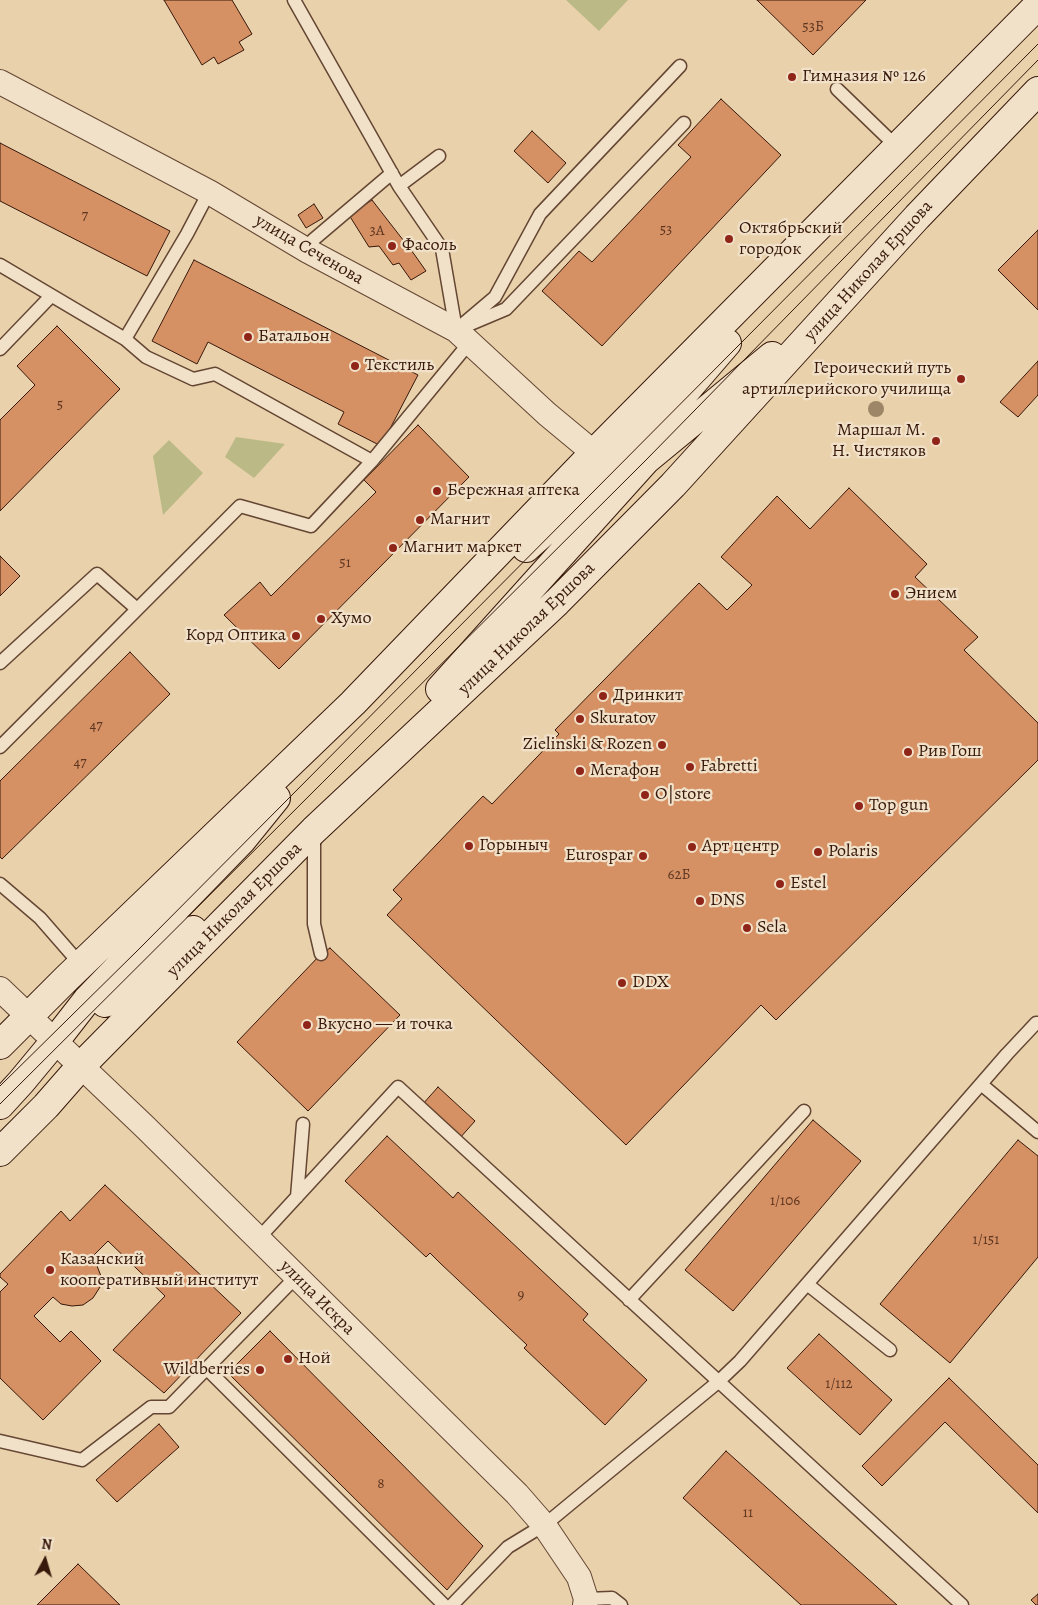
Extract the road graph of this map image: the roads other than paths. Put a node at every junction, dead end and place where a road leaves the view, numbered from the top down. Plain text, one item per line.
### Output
1 (294, 0) edge
2 (1038, 4) edge
3 (1038, 27) edge
4 (680, 66) dead end
5 (0, 82) edge
6 (837, 89) dead end
7 (1038, 91) edge
8 (684, 123) dead end
9 (892, 152) junction
10 (439, 156) dead end
11 (392, 173) junction
12 (399, 186) junction
13 (209, 192) junction
14 (308, 251) junction
15 (0, 265) edge
16 (50, 296) junction
17 (845, 297) junction
18 (463, 336) junction
19 (125, 339) junction
20 (0, 349) edge
21 (594, 453) junction
22 (372, 461) junction
23 (137, 609) junction
24 (0, 664) edge
25 (353, 703) junction
26 (0, 747) edge
27 (314, 830) junction
28 (0, 884) edge
29 (321, 954) dead end
30 (81, 965) junction
31 (0, 989) edge
32 (29, 1018) junction
33 (1038, 1023) edge
34 (55, 1041) junction
35 (0, 1045) edge
36 (81, 1066) junction
37 (0, 1083) edge
38 (981, 1084) junction
39 (0, 1105) edge
40 (804, 1111) dead end
41 (302, 1124) dead end
42 (1038, 1132) edge
43 (0, 1152) edge
44 (297, 1197) junction
45 (258, 1239) junction
46 (296, 1277) junction
47 (807, 1284) junction
48 (629, 1300) junction
49 (890, 1350) dead end
50 (206, 1368) junction
51 (718, 1382) junction
52 (0, 1441) edge
53 (544, 1525) junction
54 (585, 1602) edge
55 (444, 1605) edge
56 (452, 1605) edge
57 (621, 1605) edge
58 (962, 1605) edge

1 - 11 lane
2 - 9 main road
3 - 9 main road
4 - 18 lane
5 - 13 street, улица Сеченова
6 - 9 lane
7 - 17 main road, улица Николая Ершова
8 - 18 lane
9 - 21 main road
9 - 25 main road
10 - 12 lane
11 - 12 lane
11 - 14 lane
12 - 18 lane
13 - 14 street, улица Сеченова
13 - 19 lane
14 - 18 street, улица Сеченова
15 - 16 lane
16 - 19 lane
16 - 20 lane
17 - 27 main road, улица Николая Ершова
17 - 27 main road
18 - 21 street, улица Сеченова
18 - 22 lane
19 - 22 lane
21 - 25 main road
22 - 23 lane
23 - 24 lane
23 - 26 lane
25 - 30 main road
25 - 34 main road
27 - 29 lane
27 - 34 main road
27 - 36 main road, улица Николая Ершова
28 - 30 lane
30 - 32 main road
31 - 32 street, улица Искра
32 - 34 street, улица Искра
32 - 35 main road
33 - 38 lane
34 - 36 street, улица Искра
34 - 37 main road
34 - 39 main road
36 - 43 main road, улица Николая Ершова
36 - 45 street, улица Искра
38 - 42 lane
38 - 47 lane
40 - 48 lane
41 - 44 lane
44 - 45 lane
44 - 48 lane
45 - 46 street, улица Искра
46 - 50 lane
46 - 53 street, улица Искра
47 - 49 lane
47 - 51 lane
48 - 51 lane
50 - 52 lane
50 - 55 lane
51 - 53 lane
51 - 58 lane
53 - 54 street, улица Искра
53 - 56 lane
54 - 57 lane

